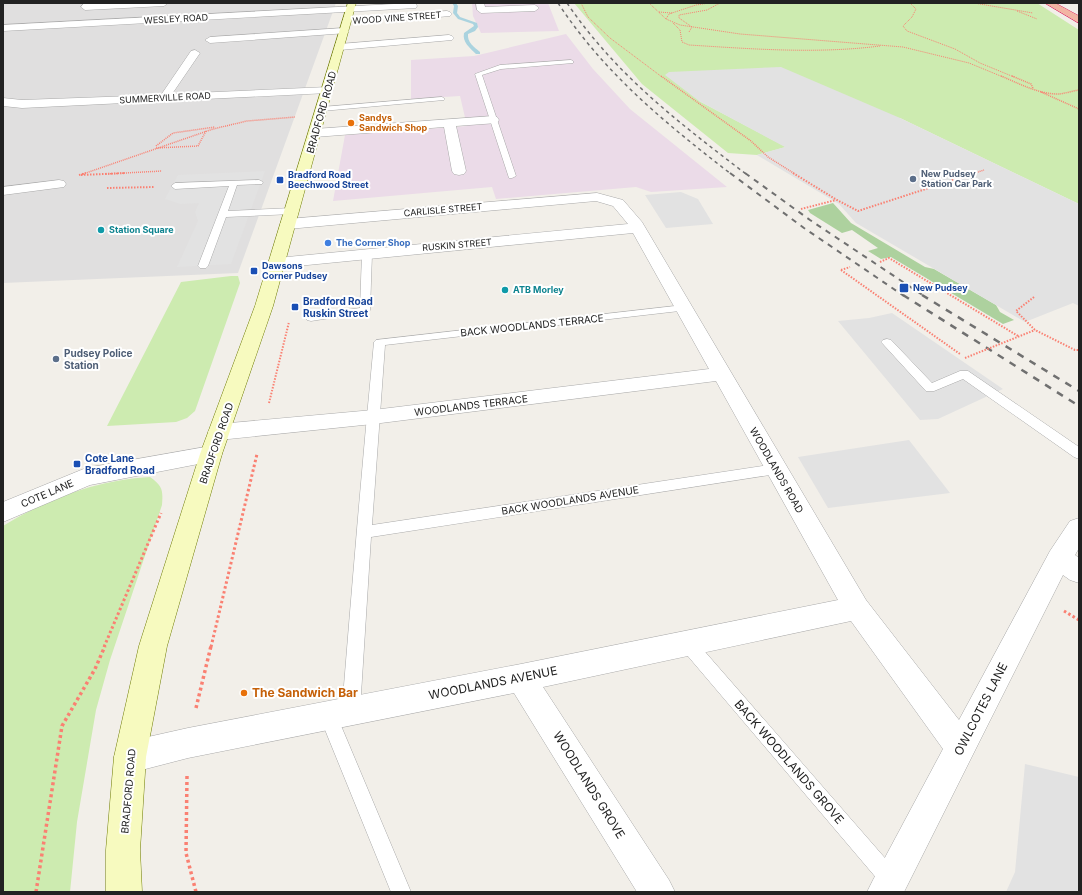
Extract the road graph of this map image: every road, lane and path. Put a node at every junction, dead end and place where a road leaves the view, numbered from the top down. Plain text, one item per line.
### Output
1 (89, 3) edge
2 (164, 3) edge
3 (480, 3) edge
4 (581, 3) edge
5 (649, 3) edge
6 (709, 3) edge
7 (720, 3) edge
8 (910, 3) edge
9 (974, 3) edge
10 (983, 3) edge
11 (1049, 3) edge
12 (391, 5) edge
13 (987, 5) junction
14 (413, 6) dead end
15 (535, 8) dead end
16 (1011, 9) dead end
17 (658, 12) junction
18 (673, 13) junction
19 (447, 14) dead end
20 (680, 14) junction
21 (384, 19) dead end
22 (666, 19) junction
23 (1079, 20) edge
24 (672, 21) junction
25 (348, 22) edge
26 (692, 27) junction
27 (3, 28) edge
28 (689, 32) dead end
29 (264, 37) junction
30 (449, 38) dead end
31 (210, 40) dead end
32 (887, 46) junction
33 (259, 47) dead end
34 (195, 53) dead end
35 (571, 62) dead end
36 (1033, 89) junction
37 (1079, 90) edge
38 (164, 98) junction
39 (442, 99) dead end
40 (3, 102) edge
41 (1079, 109) edge
42 (322, 112) junction
43 (493, 120) junction
44 (449, 123) junction
45 (224, 126) junction
46 (206, 131) junction
47 (153, 149) junction
48 (984, 170) dead end
49 (459, 171) dead end
50 (77, 176) dead end
51 (512, 176) dead end
52 (259, 182) dead end
53 (234, 183) junction
54 (60, 184) dead end
55 (175, 186) joint
56 (107, 188) dead end
57 (3, 191) edge
58 (597, 197) joint
59 (836, 200) junction
60 (801, 209) dead end
61 (223, 214) junction
62 (290, 218) junction
63 (638, 228) junction
64 (367, 254) junction
65 (880, 262) dead end
66 (277, 263) junction
67 (203, 266) dead end
68 (850, 267) dead end
69 (1034, 297) dead end
70 (684, 308) junction
71 (311, 318) dead end
72 (289, 321) dead end
73 (1035, 330) junction
74 (1018, 336) junction
75 (887, 342) dead end
76 (1079, 350) edge
77 (722, 374) junction
78 (372, 417) junction
79 (263, 428) junction
80 (219, 432) junction
81 (211, 454) junction
82 (1079, 454) edge
83 (776, 469) junction
84 (3, 514) edge
85 (1079, 528) edge
86 (364, 532) junction
87 (1069, 565) edge
88 (857, 608) junction
89 (687, 643) junction
90 (521, 678) junction
91 (340, 713) junction
92 (188, 743) junction
93 (961, 748) junction
94 (130, 757) junction
95 (888, 886) edge
96 (124, 892) edge
97 (196, 892) edge
98 (401, 892) edge
99 (657, 892) edge

1 - 2 street
3 - 15 street
4 - 59 path
5 - 17 path
6 - 18 path
7 - 20 path
8 - 36 path
9 - 13 path
10 - 13 path
11 - 23 highway
12 - 14 street
12 - 25 street
13 - 16 path
17 - 18 path
17 - 22 path
18 - 20 path
18 - 22 path
19 - 21 street, WOOD VINE STREET
20 - 26 path
22 - 24 path
24 - 26 path
24 - 32 path
25 - 27 street, WESLEY ROAD
25 - 29 street
25 - 30 street
25 - 42 main road, BRADFORD ROAD
26 - 28 path
26 - 32 path
29 - 31 street
29 - 33 street
32 - 36 path
34 - 38 street
35 - 43 lane
36 - 37 path
36 - 41 path
38 - 40 street, SUMMERVILLE ROAD
38 - 42 street, SUMMERVILLE ROAD
39 - 42 lane
42 - 44 street, SUMMERVILLE ROAD
42 - 45 path
42 - 62 main road, BRADFORD ROAD
43 - 44 street, SUMMERVILLE ROAD
43 - 51 lane
44 - 49 street
45 - 46 path
45 - 47 path
46 - 47 path
46 - 47 path
47 - 50 path
48 - 59 path
52 - 53 lane
53 - 55 lane
53 - 61 lane
54 - 57 street
55 - 56 path
58 - 62 street, CARLISLE STREET
58 - 63 street, WOODLANDS ROAD
59 - 60 path
61 - 62 lane
61 - 67 lane
62 - 66 main road, BRADFORD ROAD
63 - 64 street, RUSKIN STREET
63 - 70 street, WOODLANDS ROAD
64 - 66 street, RUSKIN STREET
64 - 71 lane
65 - 74 path
66 - 80 main road, BRADFORD ROAD
68 - 74 path, bridge
69 - 73 path
70 - 77 street, WOODLANDS ROAD
70 - 78 lane, BACK WOODLANDS TERRACE
72 - 79 path
73 - 74 path, bridge
73 - 76 path
75 - 82 lane
77 - 78 street, WOODLANDS TERRACE
77 - 83 street, WOODLANDS ROAD
78 - 79 street, WOODLANDS TERRACE
78 - 86 lane
79 - 80 street, WOODLANDS TERRACE
79 - 92 path
80 - 81 main road, BRADFORD ROAD
81 - 84 street, COTE LANE
81 - 94 main road, BRADFORD ROAD
83 - 86 lane, BACK WOODLANDS AVENUE
83 - 88 street, WOODLANDS ROAD
85 - 87 street, OWLCOTES LANE
86 - 91 lane
87 - 93 street, OWLCOTES LANE
88 - 89 street, WOODLANDS AVENUE
88 - 93 street, WOODLANDS ROAD
89 - 90 street, WOODLANDS AVENUE
89 - 95 lane, BACK WOODLANDS GROVE
90 - 91 street, WOODLANDS AVENUE
90 - 99 street, WOODLANDS GROVE
91 - 92 street, WOODLANDS AVENUE
91 - 98 lane
92 - 94 street, WOODLANDS AVENUE
92 - 97 path
93 - 95 street, OWLCOTES LANE
94 - 96 main road, BRADFORD ROAD

